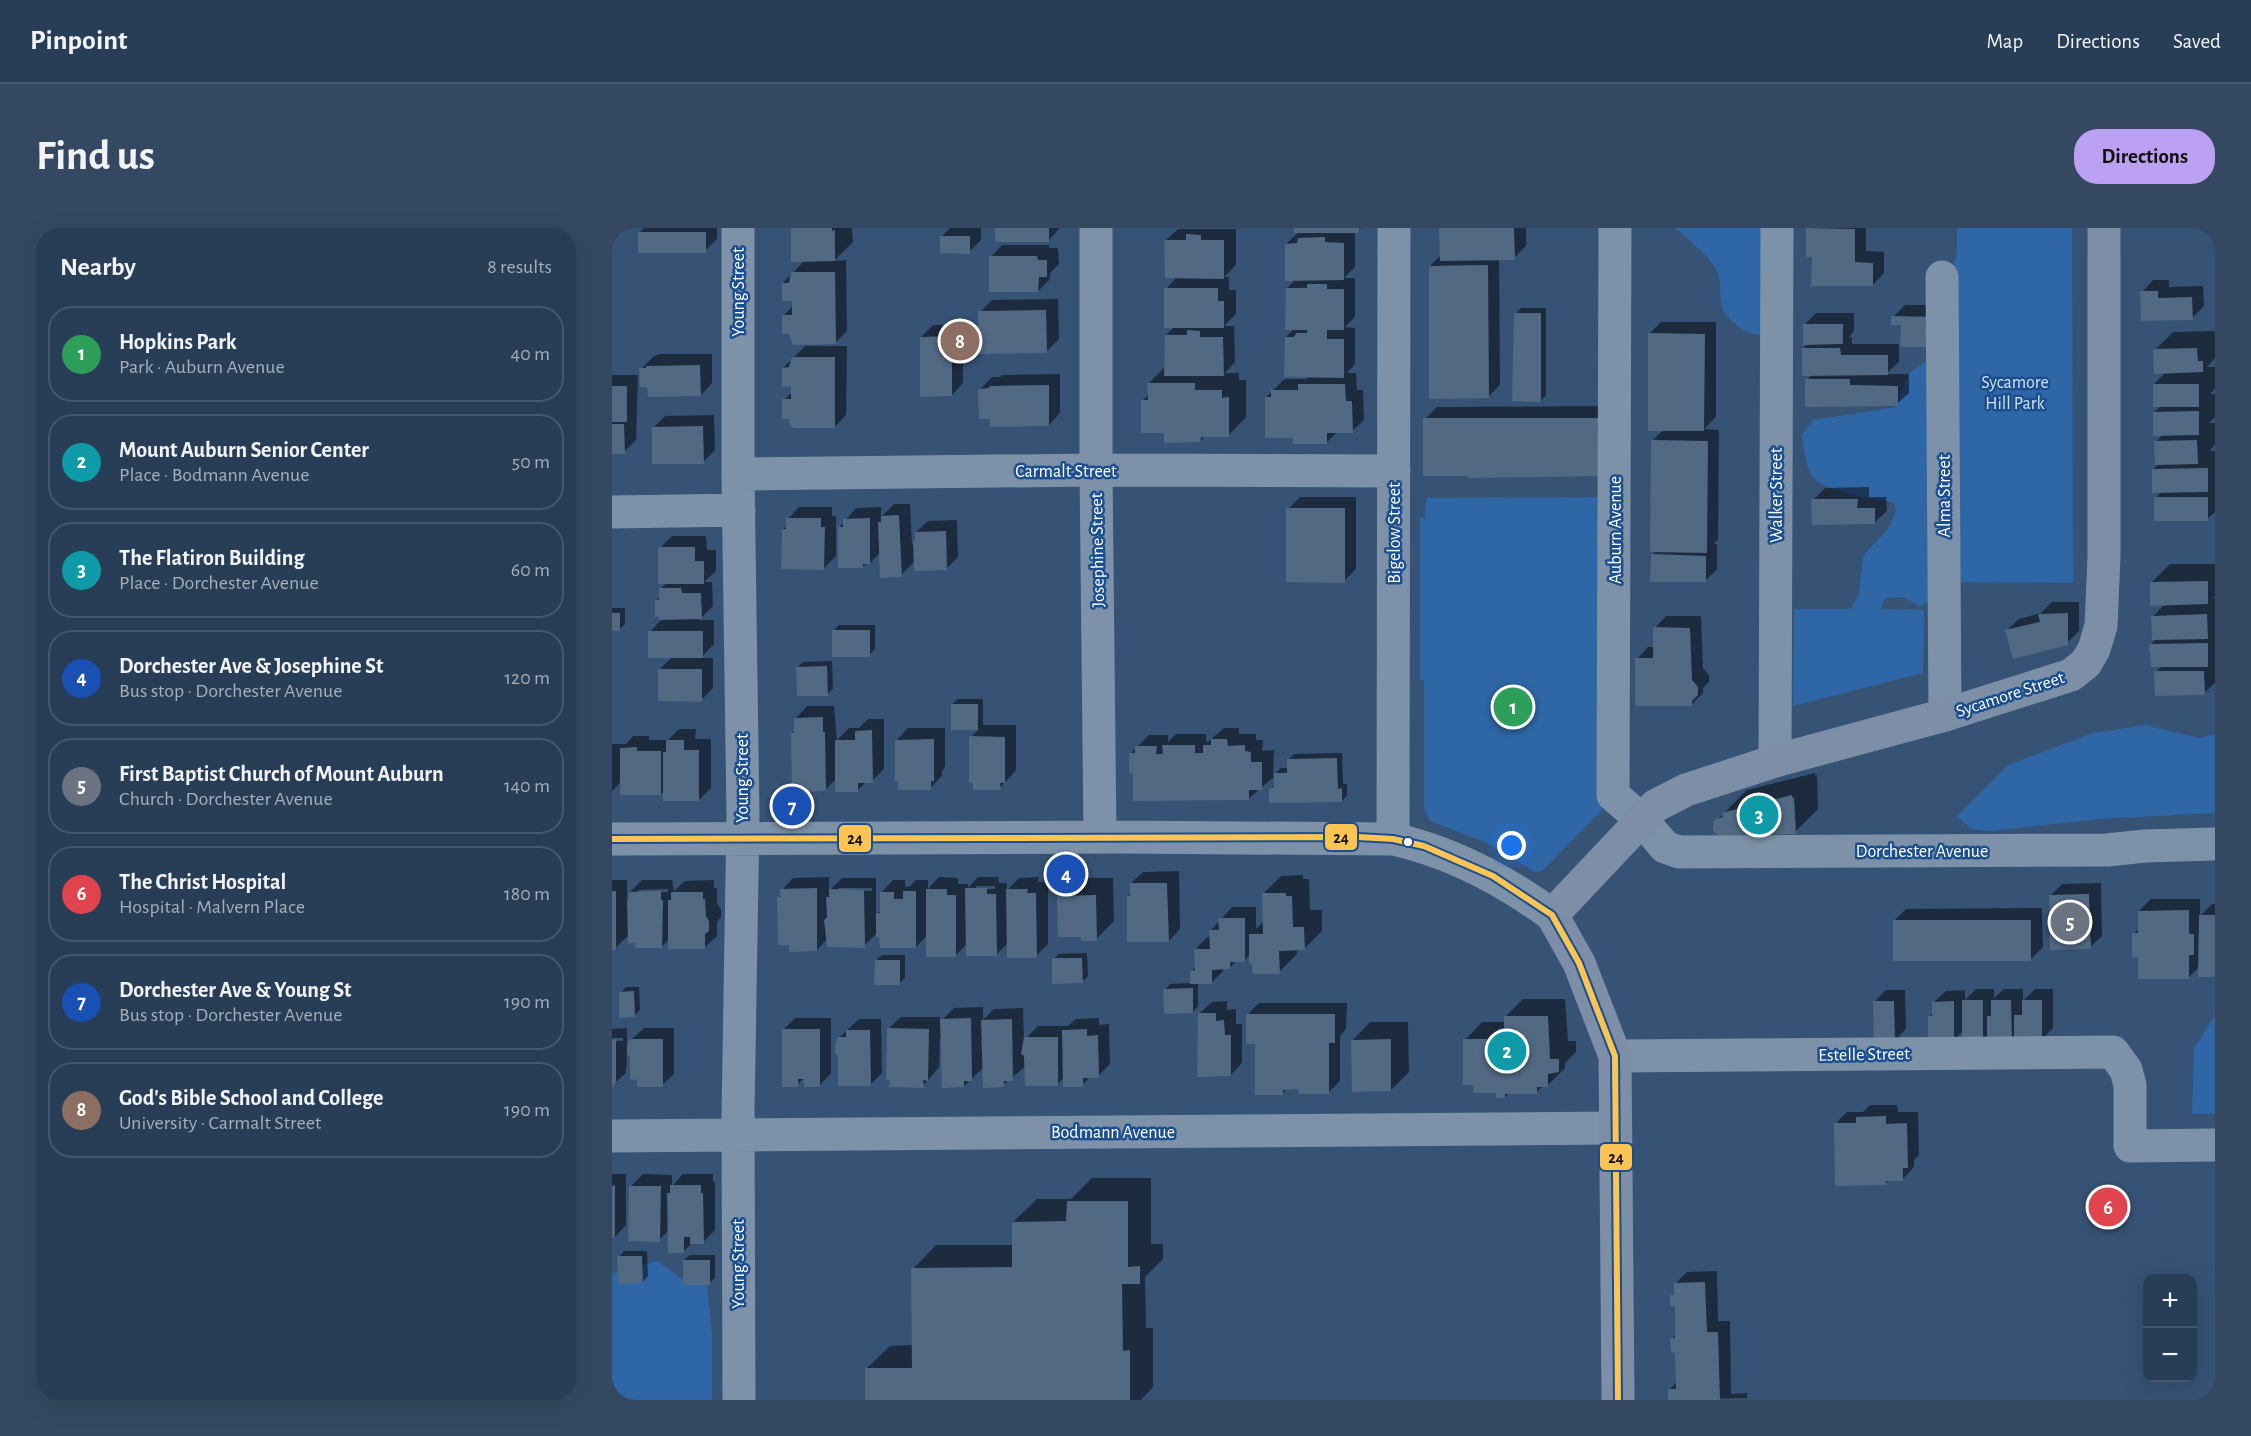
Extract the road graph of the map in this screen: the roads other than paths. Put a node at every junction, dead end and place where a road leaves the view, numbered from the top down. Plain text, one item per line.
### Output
1 (738, 228) edge
2 (1096, 228) edge
3 (1394, 228) edge
4 (1615, 228) edge
5 (1777, 228) edge
6 (2104, 228) edge
7 (1942, 277) dead end
8 (1096, 470) junction
9 (1394, 471) junction
10 (738, 474) junction
11 (739, 510) junction
12 (612, 512) edge
13 (1945, 715) junction
14 (1775, 761) junction
15 (1642, 820) junction
16 (1100, 837) junction
17 (743, 838) junction
18 (612, 839) edge
19 (1393, 839) junction
20 (2215, 844) edge
21 (1552, 915) junction
22 (1615, 1056) junction
23 (1615, 1128) junction
24 (738, 1135) junction
25 (612, 1136) edge
26 (2215, 1145) edge
27 (739, 1400) edge
28 (1617, 1400) edge

1 - 10 street, Young Street
2 - 8 street, Josephine Street
3 - 9 street, Bigelow Street
4 - 15 street, Auburn Avenue
5 - 14 street, Walker Street
6 - 13 main road, Sycamore Street
7 - 13 street, Alma Street
8 - 9 street, Carmalt Street
8 - 10 street, Carmalt Street
8 - 16 street, Josephine Street
9 - 19 street, Bigelow Street
10 - 11 street, Young Street
11 - 12 street
11 - 17 street, Young Street
13 - 14 main road, Sycamore Street
14 - 15 main road, Sycamore Street
15 - 20 street, Dorchester Avenue
15 - 21 main road, Sycamore Street
16 - 17 street
16 - 19 street
17 - 18 street
17 - 24 street, Young Street
19 - 21 street
21 - 22 main road
22 - 23 main road
22 - 26 street, Estelle Street
23 - 24 street, Bodmann Avenue
23 - 28 main road
24 - 25 street, Bodmann Avenue
24 - 27 street, Young Street

